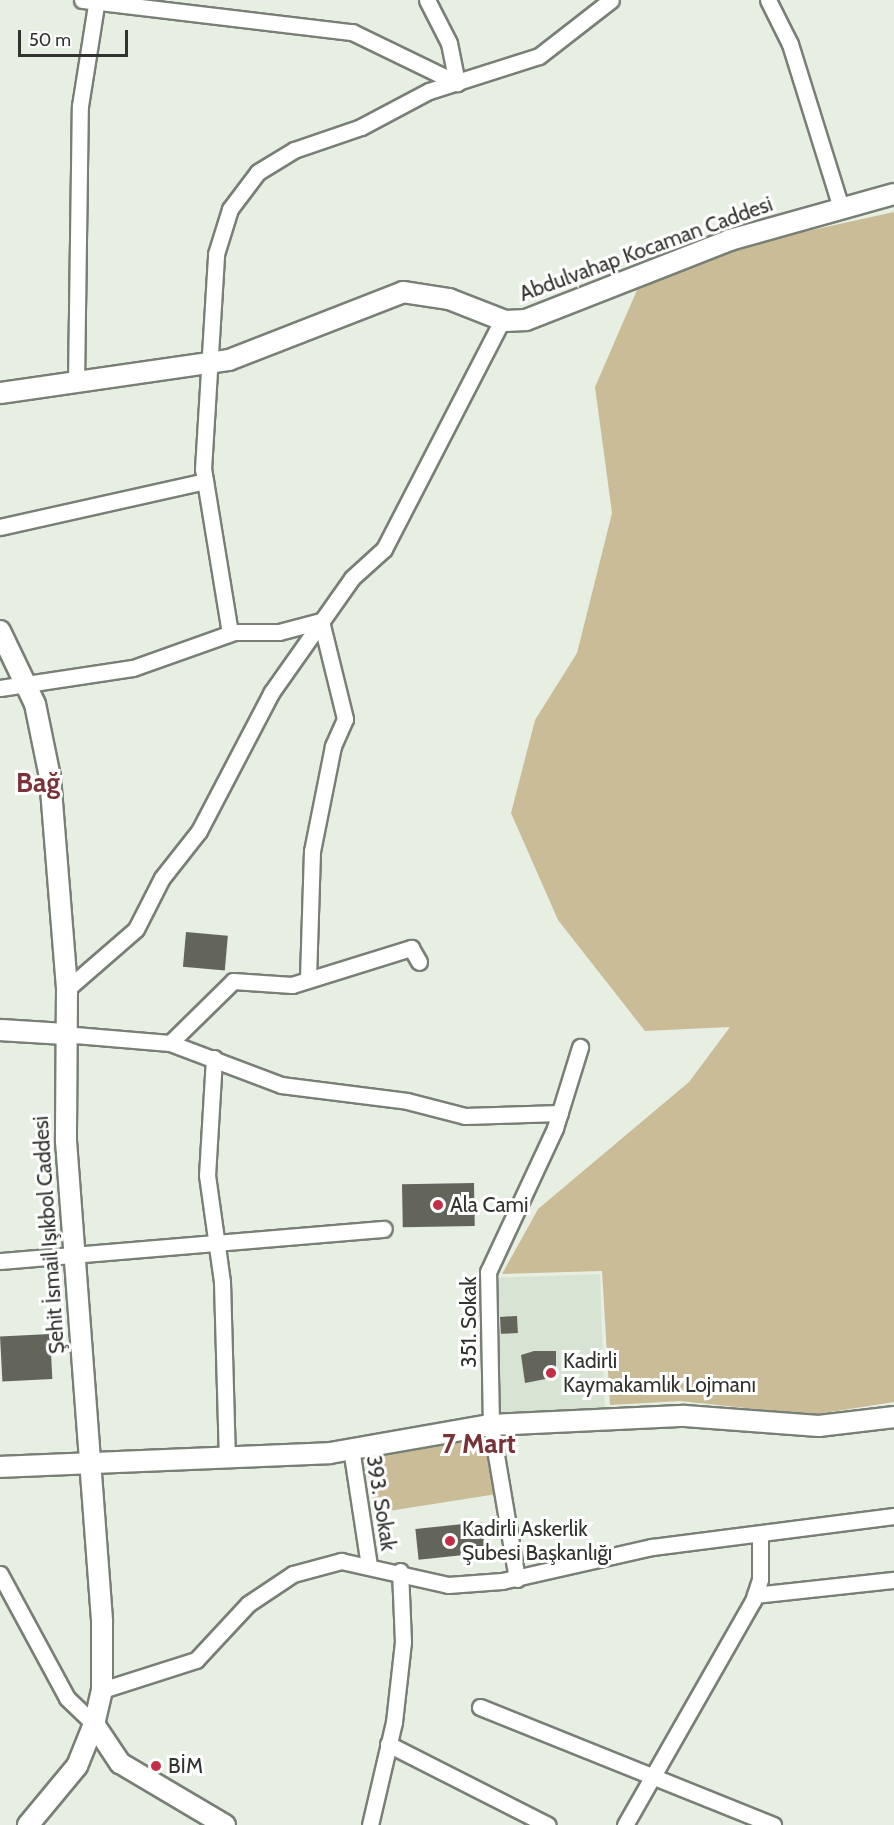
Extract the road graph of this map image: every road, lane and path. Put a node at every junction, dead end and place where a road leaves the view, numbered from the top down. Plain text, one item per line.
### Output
1 (427, 0) edge
2 (611, 0) edge
3 (768, 0) edge
4 (89, 2) edge
5 (117, 4) edge
6 (457, 83) junction
7 (894, 194) edge
8 (841, 208) junction
9 (502, 320) junction
10 (209, 364) junction
11 (76, 383) junction
12 (0, 393) edge
13 (205, 481) junction
14 (0, 527) edge
15 (321, 621) junction
16 (0, 631) edge
17 (230, 633) junction
18 (29, 686) junction
19 (0, 688) edge
20 (419, 962) dead end
21 (308, 978) junction
22 (67, 989) junction
23 (0, 1030) edge
24 (63, 1034) junction
25 (170, 1043) junction
26 (580, 1047) dead end
27 (214, 1058) junction
28 (560, 1113) junction
29 (384, 1229) dead end
30 (216, 1240) junction
31 (74, 1253) junction
32 (0, 1261) edge
33 (894, 1417) edge
34 (491, 1425) junction
35 (351, 1448) junction
36 (227, 1459) junction
37 (88, 1463) junction
38 (0, 1467) edge
39 (894, 1516) edge
40 (760, 1537) junction
41 (369, 1565) junction
42 (400, 1571) junction
43 (0, 1574) edge
44 (517, 1579) junction
45 (894, 1580) edge
46 (755, 1595) junction
47 (102, 1690) junction
48 (480, 1707) dead end
49 (94, 1724) junction
50 (388, 1744) junction
51 (654, 1777) junction
52 (28, 1825) edge
53 (225, 1825) edge
54 (370, 1825) edge
55 (548, 1825) edge
56 (625, 1825) edge
57 (773, 1825) edge

1 - 6 street
2 - 6 street
3 - 8 street
4 - 5 street
4 - 11 street
5 - 6 street
6 - 10 street
7 - 8 street, Abdulvahap Kocaman Caddesi
8 - 9 street, Abdulvahap Kocaman Caddesi
9 - 10 street, Abdulvahap Kocaman Caddesi
9 - 15 street
10 - 11 street, Abdulvahap Kocaman Caddesi
10 - 13 street
11 - 12 street, Abdulvahap Kocaman Caddesi
13 - 14 street
13 - 17 street
15 - 17 street
15 - 21 street
15 - 22 street
16 - 18 street, Şehit İsmail Işıkbol Caddesi
17 - 18 street
18 - 19 street
18 - 22 street, Şehit İsmail Işıkbol Caddesi
20 - 21 street
21 - 25 street
22 - 24 street, Şehit İsmail Işıkbol Caddesi
23 - 24 street
24 - 25 street
24 - 31 street, Şehit İsmail Işıkbol Caddesi
25 - 27 street
26 - 28 street, 351. Sokak
27 - 28 street
27 - 30 street
28 - 34 street, 351. Sokak
29 - 30 street
30 - 31 street
30 - 36 street
31 - 32 street
31 - 37 street, Şehit İsmail Işıkbol Caddesi
33 - 34 street
34 - 35 street
34 - 44 street, 351. Sokak
35 - 36 street
35 - 41 street, 393. Sokak
36 - 37 street
37 - 38 street
37 - 47 street, Şehit İsmail Işıkbol Caddesi
39 - 40 street
40 - 44 street
40 - 46 street
41 - 42 street
41 - 47 street
42 - 44 street
42 - 50 street
43 - 49 street
45 - 46 street
46 - 51 street
47 - 49 street, Şehit İsmail Işıkbol Caddesi
48 - 51 street
49 - 52 street, Şehit İsmail Işıkbol Caddesi
49 - 53 street
50 - 54 street
50 - 55 street
51 - 56 street
51 - 57 street

